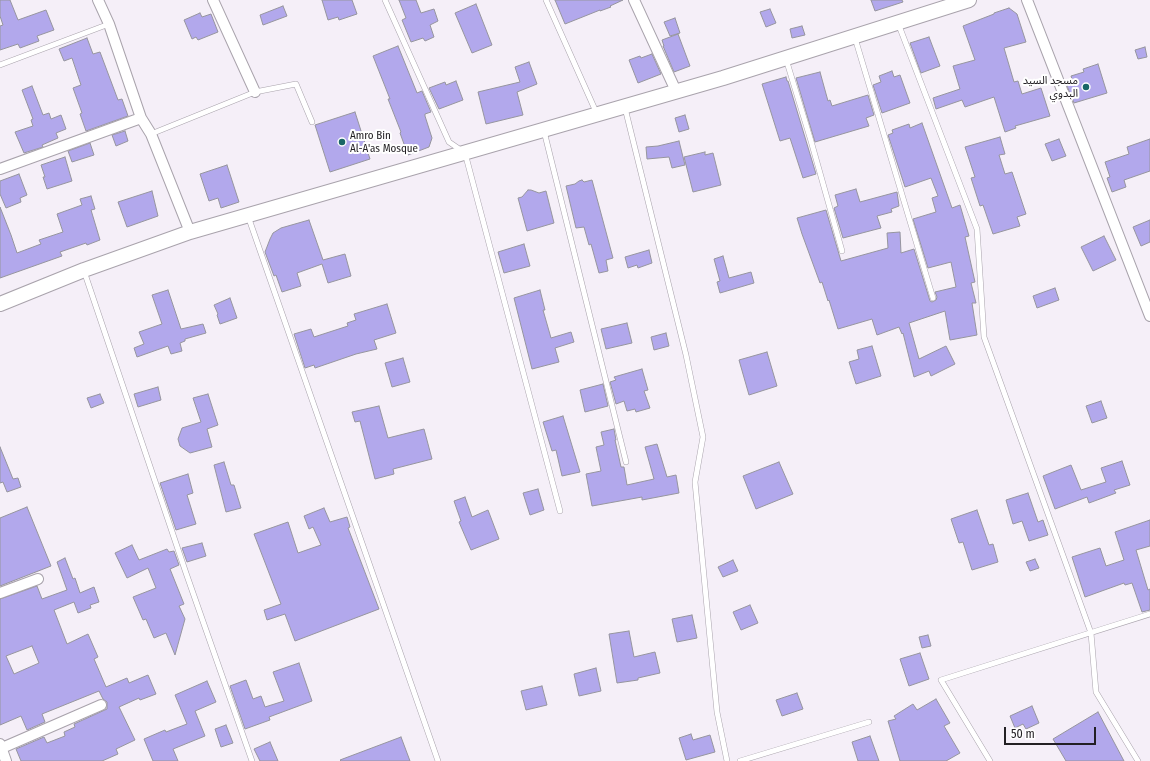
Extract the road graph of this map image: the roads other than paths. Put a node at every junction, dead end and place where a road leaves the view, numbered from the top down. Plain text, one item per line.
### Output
1 (98, 0) edge
2 (213, 0) edge
3 (384, 0) edge
4 (546, 0) edge
5 (634, 0) edge
6 (969, 0) edge
7 (1027, 0) edge
8 (898, 23) junction
9 (108, 24) junction
10 (854, 37) junction
11 (786, 58) junction
12 (0, 65) edge
13 (676, 91) junction
14 (255, 92) junction
15 (625, 107) junction
16 (598, 114) junction
17 (141, 118) junction
18 (312, 122) dead end
19 (544, 130) junction
20 (151, 134) junction
21 (465, 153) junction
22 (0, 169) edge
23 (248, 216) junction
24 (190, 232) junction
25 (842, 251) dead end
26 (84, 270) junction
27 (933, 298) dead end
28 (0, 304) edge
29 (1150, 316) edge
30 (626, 462) dead end
31 (560, 511) dead end
32 (38, 579) dead end
33 (0, 593) edge
34 (1150, 614) edge
35 (1091, 633) junction
36 (101, 705) dead end
37 (869, 722) dead end
38 (1, 746) edge
39 (6, 761) edge
40 (252, 761) edge
41 (438, 761) edge
42 (727, 761) edge
43 (740, 761) edge
44 (990, 761) edge
45 (1138, 761) edge

1 - 9 street
2 - 14 street
3 - 21 lane
4 - 16 lane
5 - 13 street
6 - 8 street
7 - 29 street
8 - 10 street
8 - 35 lane
9 - 12 lane
9 - 17 street
10 - 11 street
10 - 27 lane
11 - 13 street
11 - 25 lane
13 - 15 street
14 - 18 lane
14 - 20 lane
15 - 16 street
15 - 42 lane
16 - 19 street
17 - 20 street
17 - 22 street
19 - 21 street
19 - 30 lane
20 - 24 street
21 - 23 street
21 - 31 lane
23 - 24 street
23 - 41 lane
24 - 26 street
26 - 28 street
26 - 40 lane
32 - 33 street
34 - 35 lane
35 - 44 lane
35 - 45 lane
36 - 38 street
37 - 43 lane
38 - 39 street

